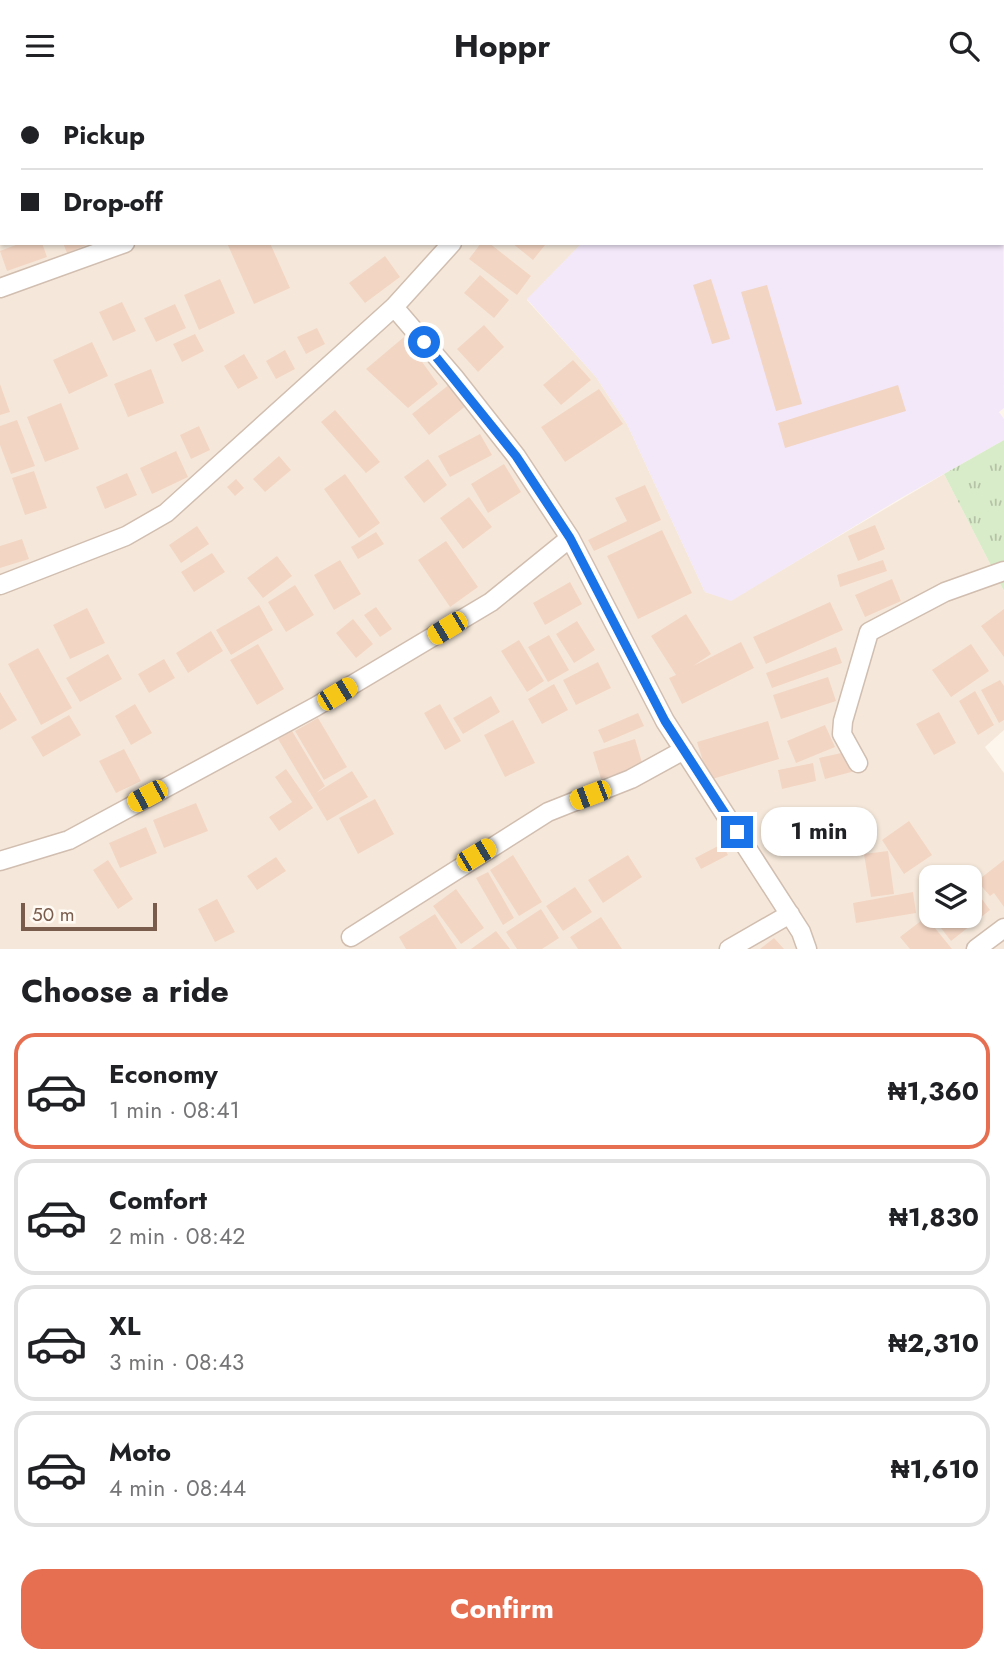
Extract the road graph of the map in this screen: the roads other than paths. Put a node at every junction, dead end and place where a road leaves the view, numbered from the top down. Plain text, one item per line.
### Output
1 (119, 245) edge
2 (450, 245) edge
3 (0, 288) edge
4 (394, 307) junction
5 (570, 538) junction
6 (1004, 571) edge
7 (0, 585) edge
8 (684, 750) junction
9 (858, 763) dead end
10 (0, 861) edge
11 (790, 914) junction
12 (1004, 928) edge
13 (351, 937) dead end
14 (978, 948) edge
15 (729, 949) edge
16 (807, 949) edge

1 - 3 street
2 - 4 street
4 - 5 street
4 - 7 street
5 - 8 street
5 - 10 street
6 - 9 street
8 - 11 street
8 - 13 street
11 - 15 street
11 - 16 street
12 - 14 street

